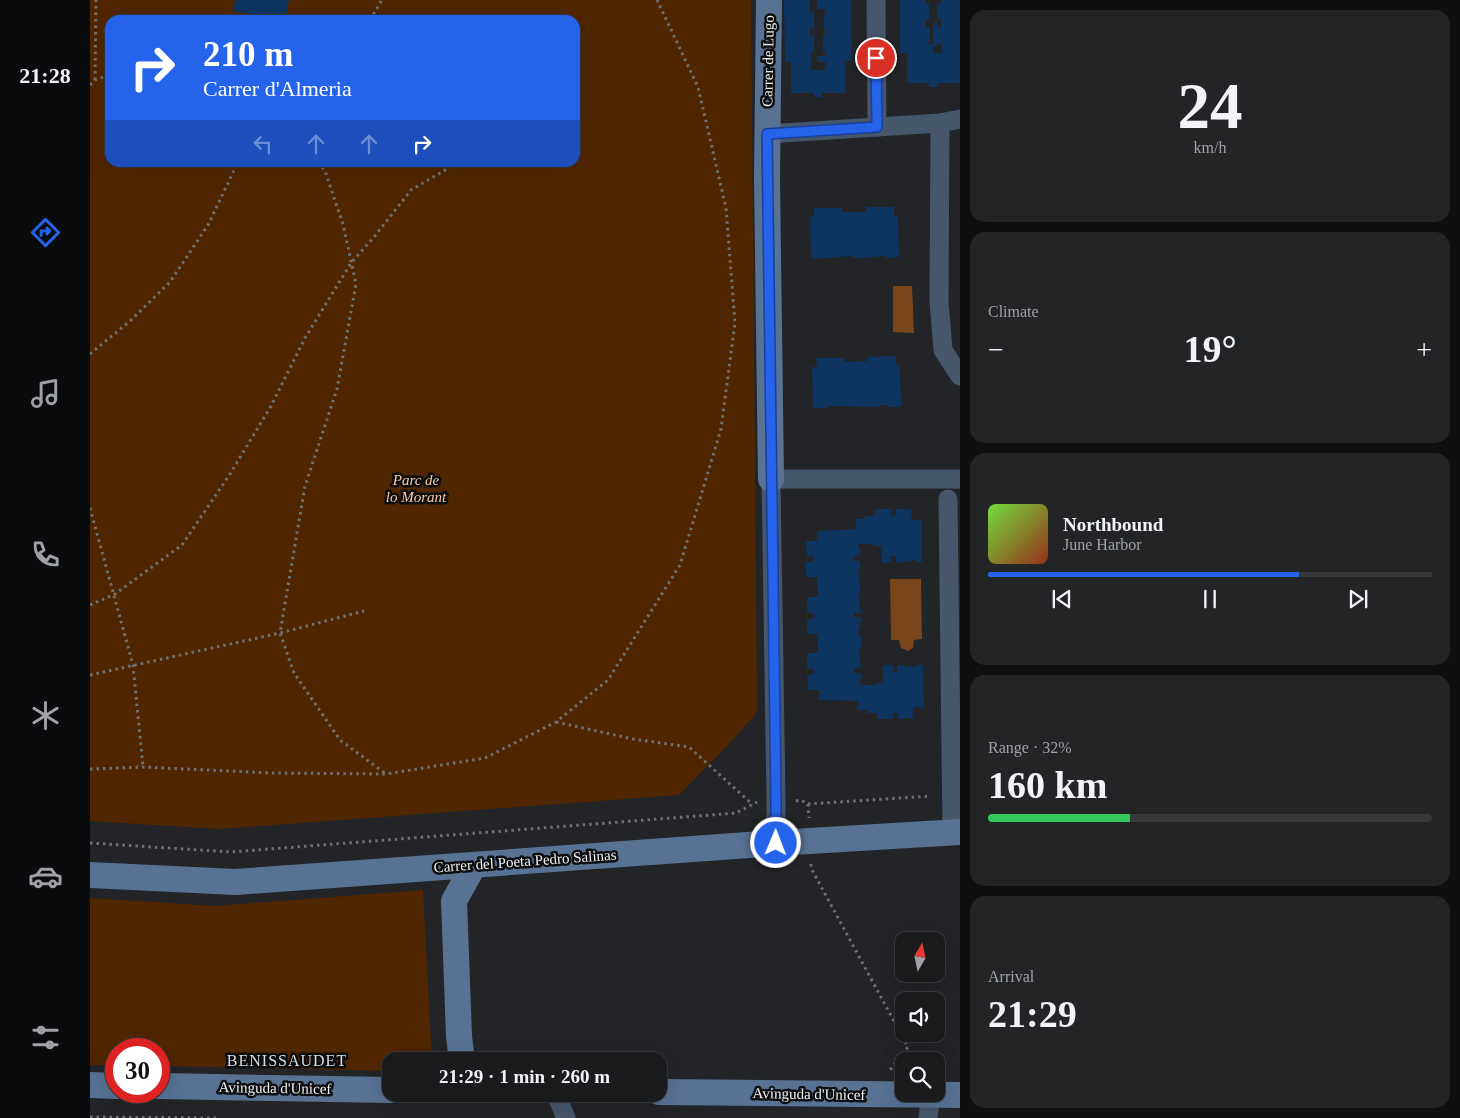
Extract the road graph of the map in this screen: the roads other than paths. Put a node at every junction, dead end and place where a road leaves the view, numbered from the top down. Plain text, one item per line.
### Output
1 (769, 0) edge
2 (876, 0) edge
3 (960, 119) edge
4 (940, 122) junction
5 (877, 127) junction
6 (767, 134) junction
7 (960, 376) edge
8 (771, 479) junction
9 (960, 479) edge
10 (948, 499) dead end
11 (956, 832) edge
12 (776, 843) junction
13 (474, 865) junction
14 (90, 875) edge
15 (461, 1052) edge
16 (90, 1085) edge
17 (105, 1086) edge
18 (170, 1086) edge
19 (382, 1090) edge
20 (667, 1092) edge
21 (960, 1096) edge
22 (559, 1102) edge
23 (929, 1107) edge
24 (566, 1118) edge

1 - 6 main road, Carrer de Lugo
2 - 5 street
3 - 4 street
4 - 5 street
4 - 7 street
5 - 6 street
6 - 8 main road, Carrer de Lugo
8 - 9 street
8 - 12 street, Carrer de Lugo
10 - 11 street
11 - 12 main road, Carrer del Poeta Pedro Salinas
12 - 13 main road, Carrer del Poeta Pedro Salinas
13 - 14 main road, Carrer del Poeta Pedro Salinas
13 - 15 main road
16 - 17 main road
18 - 19 main road, Avinguda d'Unicef
20 - 23 main road, Avinguda d'Unicef
21 - 23 main road, Avinguda d'Unicef
22 - 24 street

